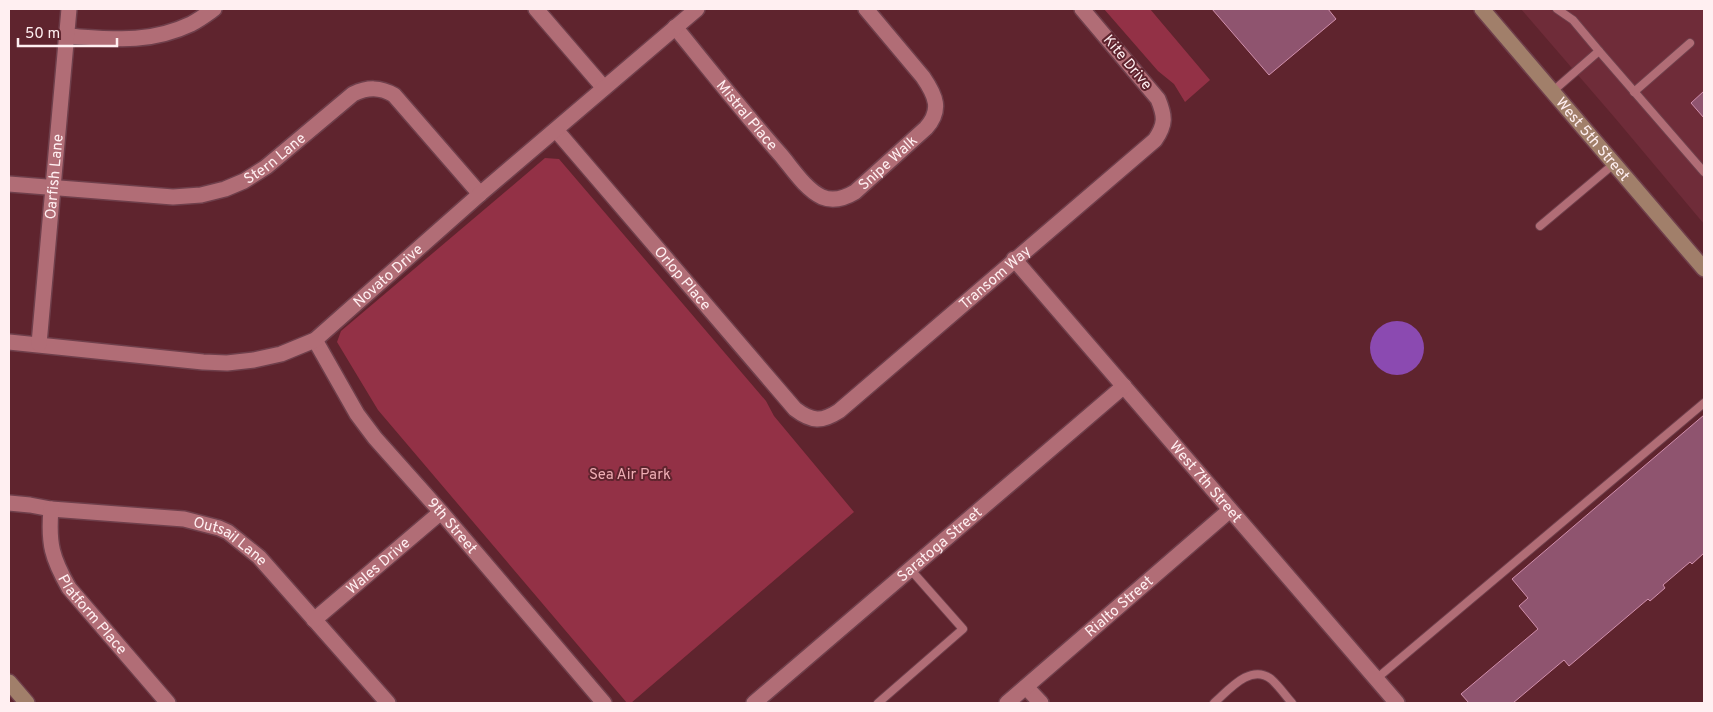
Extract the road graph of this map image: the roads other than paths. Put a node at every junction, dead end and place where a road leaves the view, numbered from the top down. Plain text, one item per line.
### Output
1 (69, 9) edge
2 (214, 9) edge
3 (536, 9) edge
4 (697, 9) edge
5 (866, 9) edge
6 (1082, 9) edge
7 (1482, 9) edge
8 (1557, 9) edge
9 (675, 28) junction
10 (67, 36) junction
11 (1690, 43) dead end
12 (1599, 51) junction
13 (604, 88) junction
14 (1553, 91) junction
15 (1634, 92) junction
16 (1164, 121) joint
17 (556, 130) junction
18 (1615, 163) junction
19 (1704, 172) edge
20 (9, 184) edge
21 (52, 186) junction
22 (480, 194) junction
23 (823, 197) joint
24 (1540, 226) dead end
25 (1014, 259) junction
26 (1704, 269) edge
27 (315, 340) junction
28 (9, 342) edge
29 (39, 344) junction
30 (1124, 386) junction
31 (1704, 403) edge
32 (815, 420) joint
33 (9, 503) edge
34 (51, 509) junction
35 (1230, 510) junction
36 (441, 512) junction
37 (910, 569) junction
38 (314, 620) junction
39 (1376, 679) junction
40 (9, 682) edge
41 (1026, 687) junction
42 (27, 703) edge
43 (168, 703) edge
44 (388, 703) edge
45 (604, 703) edge
46 (754, 703) edge
47 (878, 703) edge
48 (1007, 703) edge
49 (1040, 703) edge
50 (1214, 703) edge
51 (1292, 703) edge
52 (1397, 703) edge

1 - 10 street, Oarfish Lane
2 - 10 street
3 - 13 street
4 - 9 street, Novato Drive
5 - 23 street, Snipe Walk
6 - 16 street, Kite Drive
7 - 14 main road, West 5th Street
8 - 12 lane
9 - 13 street, Novato Drive
9 - 23 street, Mistral Place
10 - 21 street, Oarfish Lane
11 - 15 lane
12 - 14 lane
12 - 15 lane
13 - 17 street, Novato Drive
14 - 18 main road, West 5th Street
15 - 19 lane
16 - 25 street, Transom Way
17 - 22 street, Novato Drive
17 - 32 street, Orlop Place
18 - 24 lane
18 - 26 main road, West 5th Street
20 - 21 street, Stern Lane
21 - 22 street, Stern Lane
21 - 29 street, Oarfish Lane
22 - 27 street, Novato Drive
25 - 30 street, West 7th Street
25 - 32 street, Transom Way
27 - 29 street, Novato Drive
27 - 36 street, 9th Street
28 - 29 street, Novato Drive
30 - 35 street, West 7th Street
30 - 37 street, Saratoga Street
31 - 39 lane
33 - 34 street, Outsail Lane
34 - 38 street, Outsail Lane
34 - 43 street, Platform Place
35 - 39 street, West 7th Street
35 - 41 street, Rialto Street
36 - 38 street, Wales Drive
36 - 45 street, 9th Street
37 - 46 street, Saratoga Street
37 - 47 lane
38 - 44 street, Outsail Lane
39 - 52 street, West 7th Street
40 - 42 main road
41 - 48 street, Rialto Street
41 - 49 street
50 - 51 lane

